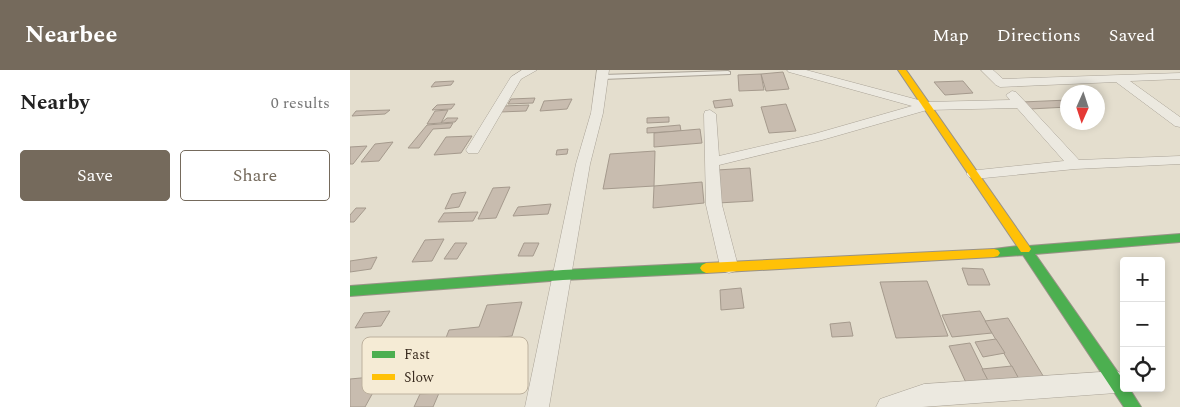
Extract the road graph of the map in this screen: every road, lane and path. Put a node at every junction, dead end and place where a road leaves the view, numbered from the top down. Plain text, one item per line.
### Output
1 (531, 70) edge
2 (793, 70) edge
3 (902, 70) edge
4 (987, 70) edge
5 (603, 73) edge
6 (728, 73) dead end
7 (1180, 76) edge
8 (1118, 78) junction
9 (1000, 82) junction
10 (1019, 104) junction
11 (926, 106) junction
12 (710, 114) dead end
13 (1180, 123) edge
14 (473, 150) dead end
15 (1180, 160) edge
16 (712, 162) junction
17 (1075, 165) junction
18 (974, 174) junction
19 (1180, 238) edge
20 (1028, 251) junction
21 (729, 266) junction
22 (563, 275) junction
23 (350, 291) edge
24 (1116, 382) junction
25 (891, 406) edge
26 (537, 407) edge
27 (1133, 407) edge

1 - 14 street
2 - 11 street
3 - 11 street
4 - 9 street
5 - 6 lane
5 - 22 street
7 - 8 street
8 - 9 street
8 - 13 street
9 - 10 street
10 - 11 street
10 - 17 street
11 - 16 street
11 - 18 street
12 - 16 street
15 - 17 street
16 - 21 street
17 - 18 street
18 - 20 street
19 - 20 street
20 - 21 street
20 - 24 street
21 - 22 street
22 - 23 street
22 - 26 street
24 - 25 street
24 - 27 street

